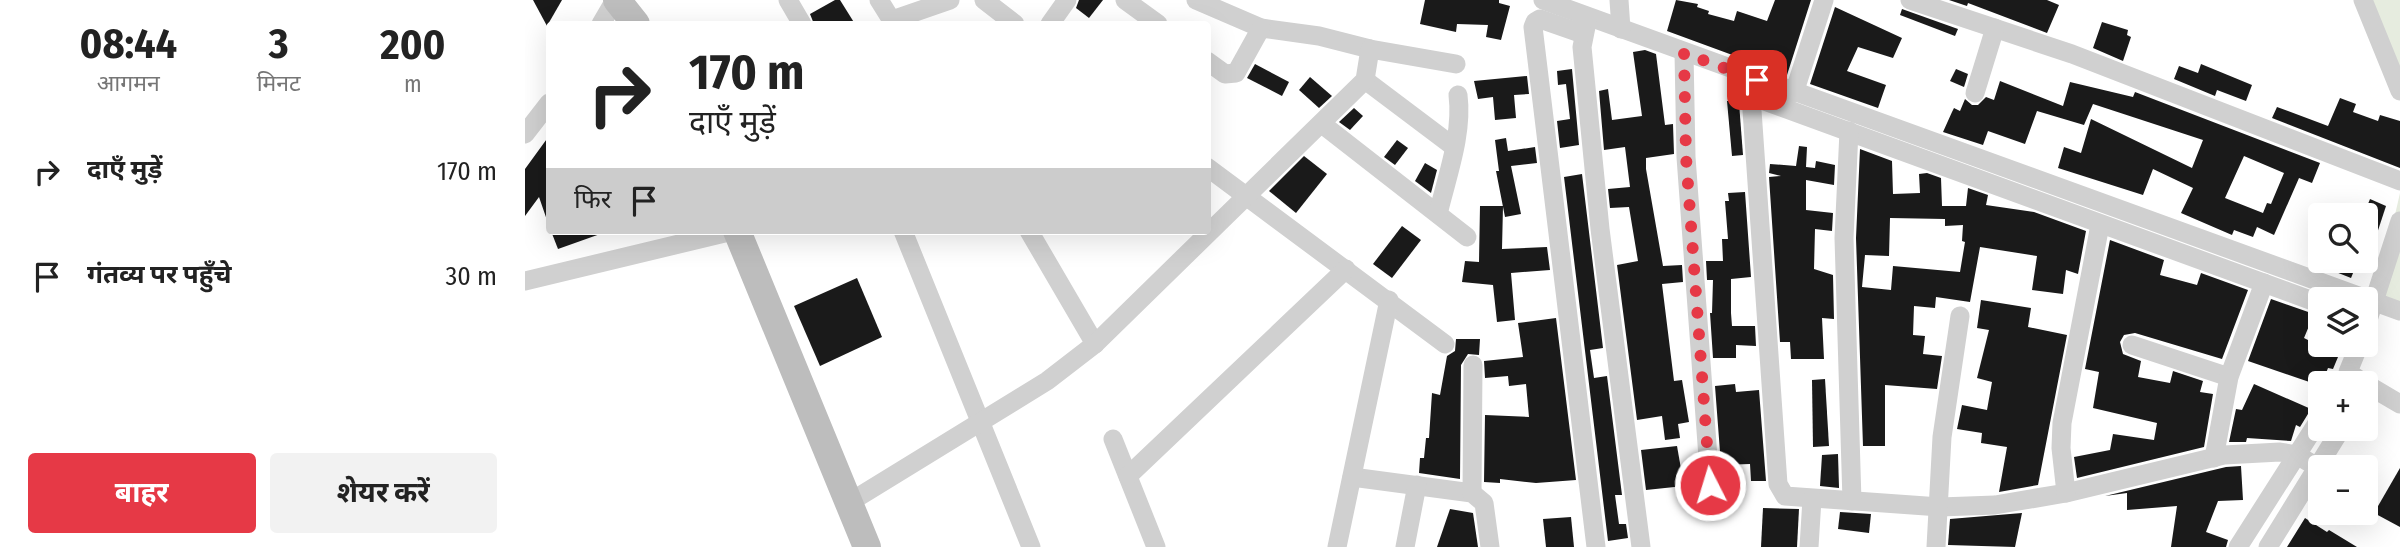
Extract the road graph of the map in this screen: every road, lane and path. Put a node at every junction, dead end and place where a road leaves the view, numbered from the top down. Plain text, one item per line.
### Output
1 (616, 0) edge
2 (788, 0) edge
3 (879, 0) edge
4 (950, 0) edge
5 (983, 0) edge
6 (1067, 0) edge
7 (1125, 0) edge
8 (1196, 0) edge
9 (1543, 0) edge
10 (1619, 0) edge
11 (1824, 0) edge
12 (1910, 0) edge
13 (2363, 0) edge
14 (603, 21) edge
15 (634, 21) edge
16 (801, 21) edge
17 (1012, 21) edge
18 (1052, 21) edge
19 (1154, 21) edge
20 (1586, 26) junction
21 (1995, 28) junction
22 (1261, 29) junction
23 (1621, 29) junction
24 (1370, 49) junction
25 (1684, 53) junction
26 (1211, 64) edge
27 (1457, 64) dead end
28 (1738, 73) junction
29 (1365, 80) junction
30 (2400, 91) edge
31 (1794, 93) junction
32 (1975, 93) dead end
33 (1458, 94) dead end
34 (1751, 96) junction
35 (546, 107) edge
36 (1322, 124) junction
37 (1849, 131) junction
38 (525, 134) edge
39 (1454, 147) junction
40 (1211, 170) edge
41 (2400, 181) edge
42 (1248, 196) junction
43 (1438, 214) junction
44 (2400, 221) edge
45 (2100, 225) junction
46 (1211, 232) edge
47 (718, 235) edge
48 (737, 235) edge
49 (905, 235) edge
50 (1031, 235) edge
51 (1208, 235) edge
52 (1467, 237) dead end
53 (1346, 269) junction
54 (525, 281) edge
55 (2263, 283) junction
56 (2378, 289) edge
57 (2308, 292) edge
58 (2308, 299) edge
59 (1389, 300) junction
60 (2400, 312) edge
61 (1960, 316) dead end
62 (2378, 316) edge
63 (1095, 344) junction
64 (1445, 344) dead end
65 (2132, 345) dead end
66 (1473, 365) dead end
67 (2229, 377) junction
68 (2378, 393) edge
69 (2400, 404) edge
70 (982, 421) junction
71 (2308, 438) edge
72 (1113, 439) dead end
73 (2298, 455) junction
74 (2214, 458) junction
75 (2308, 461) edge
76 (1128, 476) junction
77 (1352, 477) junction
78 (2308, 482) edge
79 (1417, 485) junction
80 (1710, 485) dead end
81 (1472, 493) junction
82 (2066, 493) junction
83 (1812, 499) junction
84 (850, 502) junction
85 (1852, 502) junction
86 (1940, 507) junction
87 (867, 547) edge
88 (1031, 547) edge
89 (1156, 547) edge
90 (1338, 547) edge
91 (1405, 547) edge
92 (1490, 547) edge
93 (1596, 547) edge
94 (1641, 547) edge
95 (1809, 547) edge
96 (1936, 547) edge
97 (2238, 547) edge
98 (2268, 547) edge

1 - 14 street
1 - 15 street
2 - 16 street
3 - 4 street
5 - 17 street
6 - 18 street
7 - 19 street
8 - 22 street
9 - 20 street
10 - 23 street
11 - 31 street
12 - 21 street
13 - 30 street
20 - 23 street
20 - 93 street
20 - 94 street
21 - 32 street
21 - 41 street
22 - 24 street
22 - 26 street
23 - 25 street
24 - 27 street
24 - 29 street
25 - 28 street
25 - 80 street
28 - 31 street
28 - 34 street
29 - 36 street
29 - 39 street
31 - 57 street
33 - 39 street
34 - 37 street
34 - 83 street
35 - 38 street
36 - 42 street
36 - 43 street
37 - 45 street
37 - 85 street
39 - 43 street
40 - 42 street
42 - 46 street
42 - 53 street
43 - 52 street
44 - 56 street
45 - 55 street
45 - 82 street
47 - 54 street
48 - 84 street
49 - 70 street
50 - 63 street
51 - 63 street
53 - 59 street
53 - 76 street
55 - 58 street
55 - 67 street
59 - 64 street
59 - 77 street
60 - 62 street
61 - 86 street
63 - 70 street
65 - 67 street
66 - 81 street
67 - 74 street
68 - 69 street
70 - 84 street
70 - 88 street
71 - 73 street
72 - 76 street
73 - 74 street
73 - 75 street
73 - 97 street
74 - 82 street
76 - 89 street
77 - 79 street
77 - 90 street
78 - 98 street
79 - 81 street
79 - 91 street
81 - 92 street
82 - 86 street
83 - 85 street
83 - 95 street
84 - 87 street
85 - 86 street
86 - 96 street

